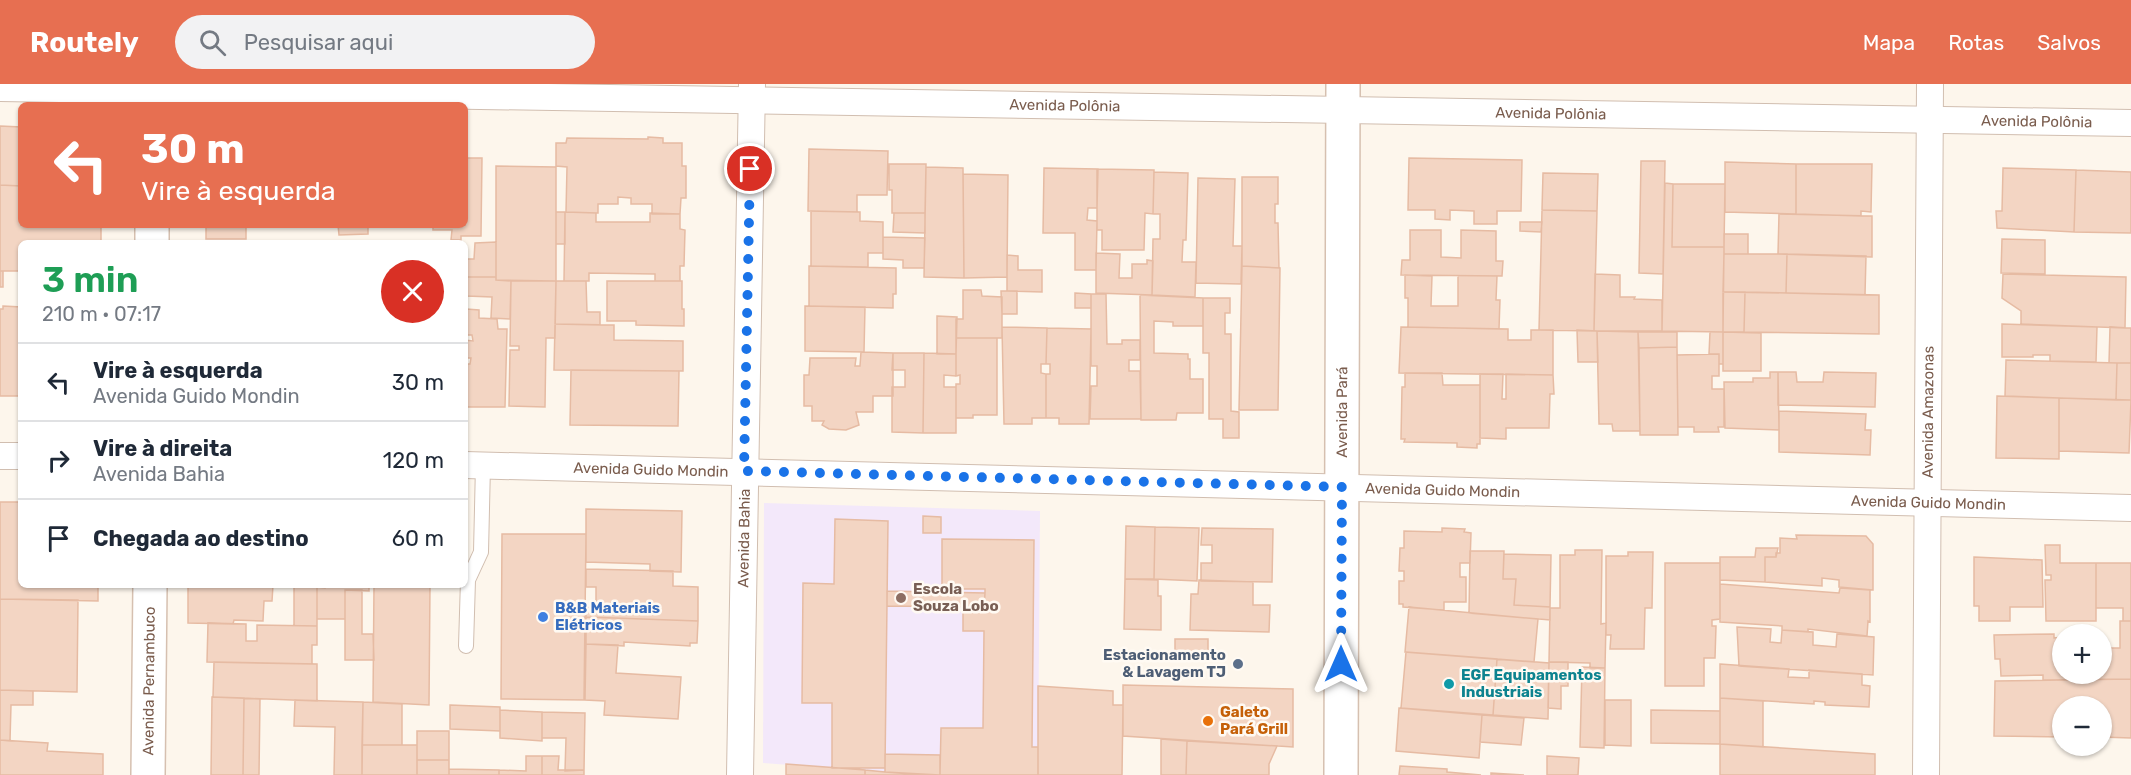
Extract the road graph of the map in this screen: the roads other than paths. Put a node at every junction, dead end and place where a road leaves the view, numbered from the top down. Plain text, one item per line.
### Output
1 (1930, 84) edge
2 (0, 88) edge
3 (752, 92) edge
4 (153, 93) edge
5 (1342, 97) edge
6 (1930, 120) junction
7 (2131, 123) edge
8 (0, 456) edge
9 (18, 456) edge
10 (474, 465) edge
11 (744, 471) junction
12 (1342, 487) junction
13 (1928, 502) junction
14 (2131, 508) edge
15 (468, 580) edge
16 (150, 588) edge
17 (468, 588) edge
18 (466, 646) dead end
19 (148, 775) edge
20 (740, 775) edge
21 (1341, 775) edge
22 (1926, 775) edge

1 - 6 street, Avenida Amazonas
2 - 4 street, Avenida Polônia
3 - 4 street, Avenida Polônia
3 - 5 street, Avenida Polônia
3 - 11 street, Avenida Bahia
5 - 6 street, Avenida Polônia
5 - 12 street, Avenida Pará
6 - 7 street, Avenida Polônia
6 - 13 street, Avenida Amazonas
8 - 9 street
10 - 11 street, Avenida Guido Mondin
10 - 15 lane
11 - 12 street, Avenida Guido Mondin
11 - 20 street, Avenida Bahia
12 - 13 street, Avenida Guido Mondin
12 - 21 street, Avenida Pará
13 - 14 street, Avenida Guido Mondin
13 - 22 street, Avenida Amazonas
16 - 19 street, Avenida Pernambuco
17 - 18 lane

